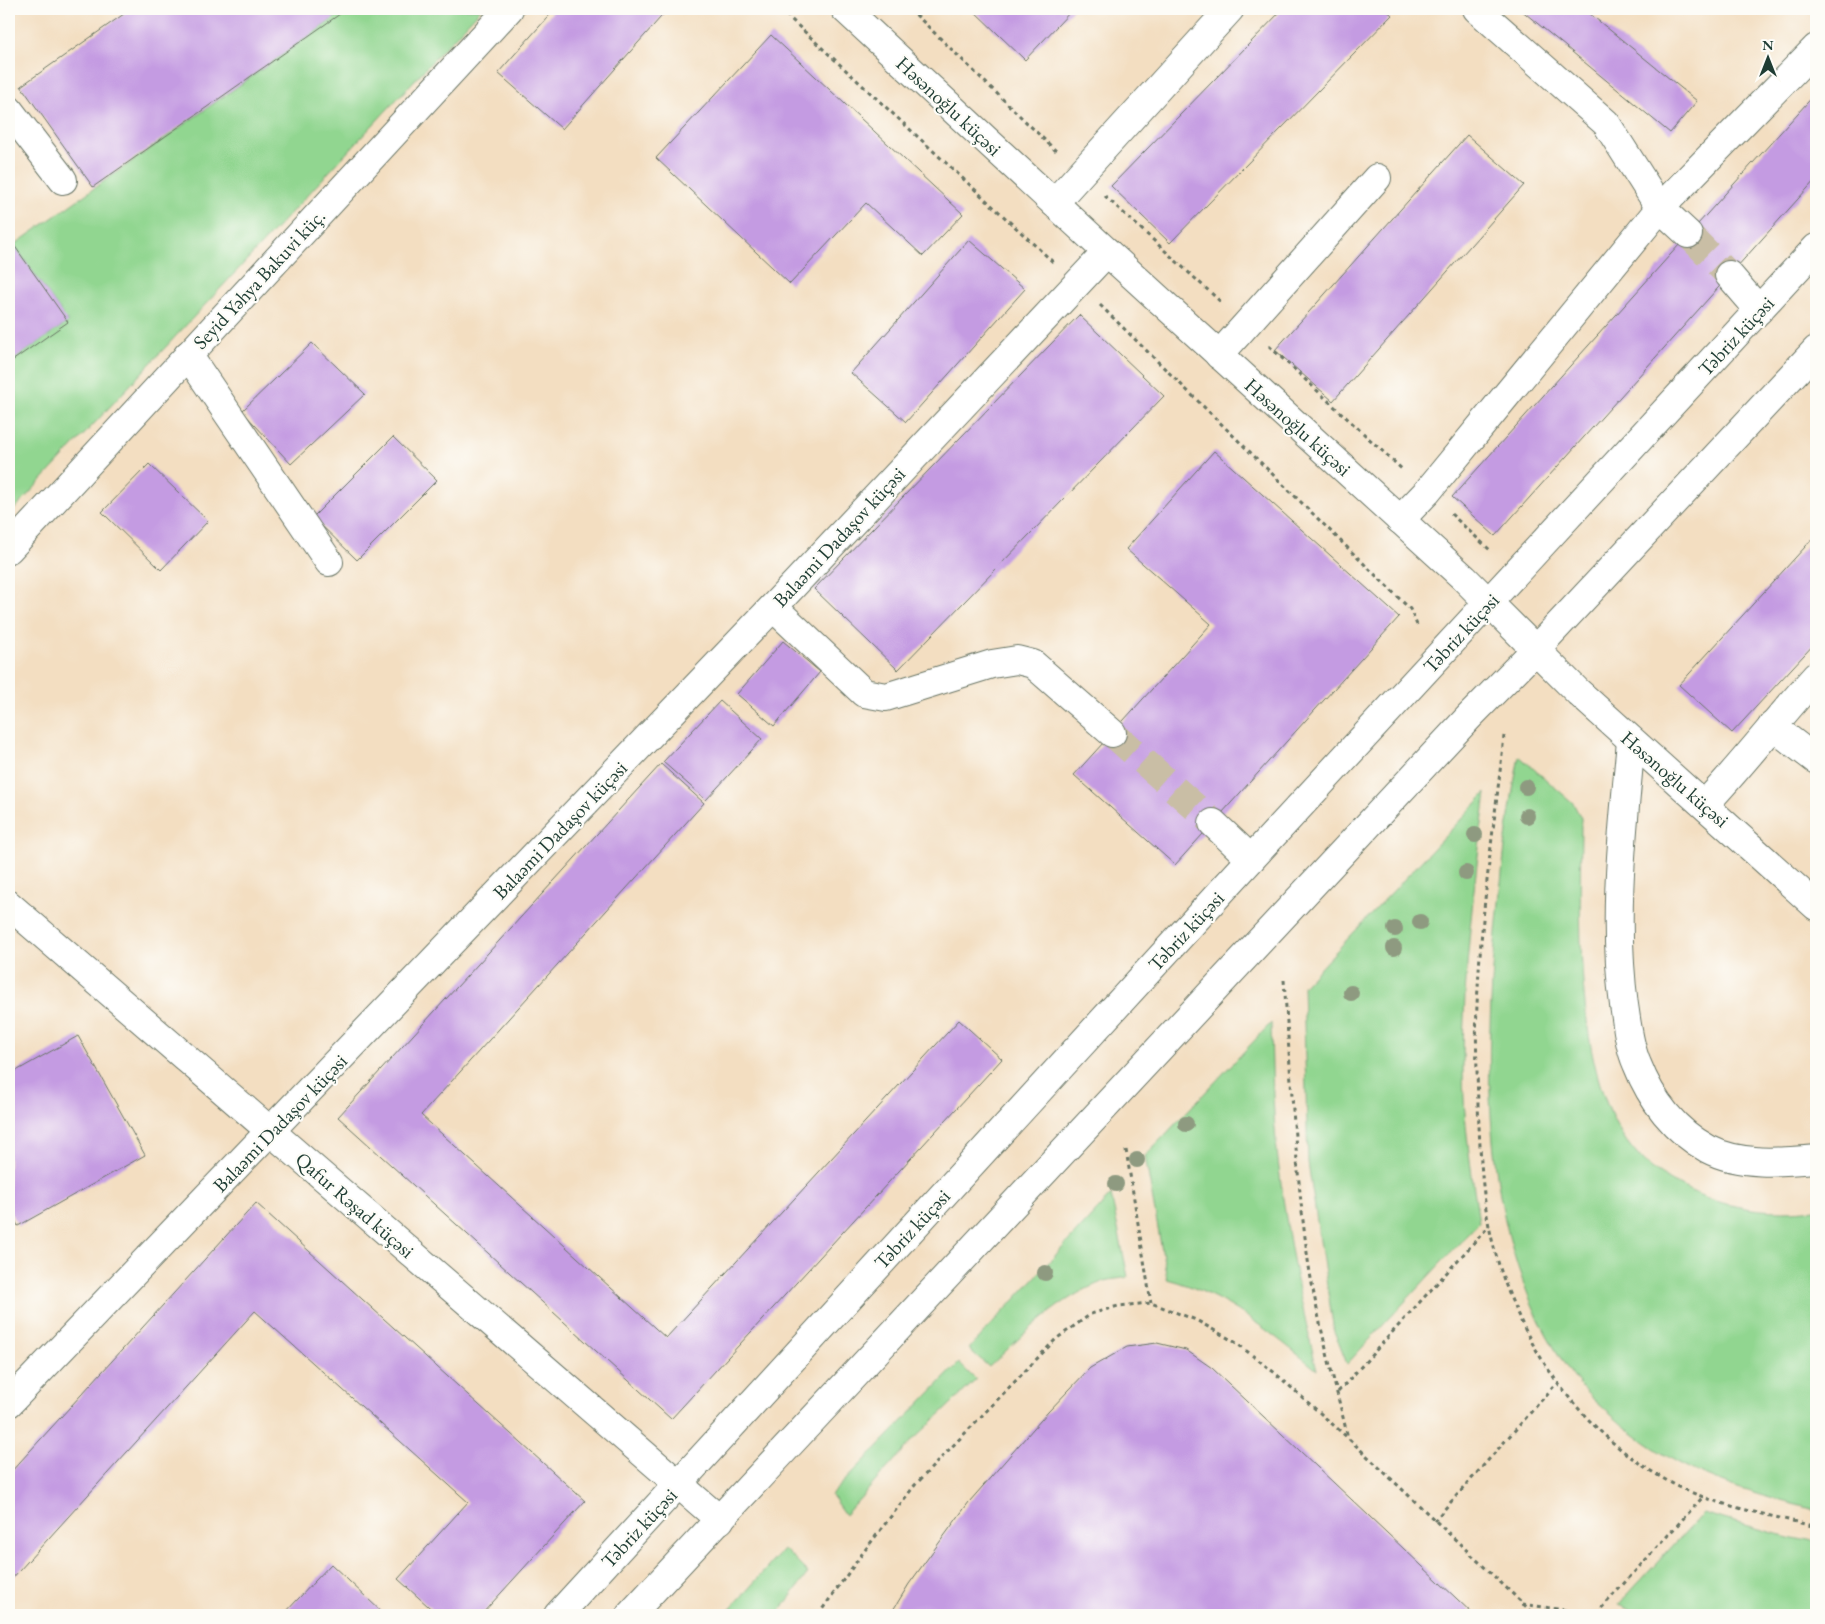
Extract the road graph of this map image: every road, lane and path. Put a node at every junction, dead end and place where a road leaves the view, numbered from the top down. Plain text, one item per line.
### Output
1 (509, 9) edge
2 (780, 9) edge
3 (845, 9) edge
4 (910, 9) edge
5 (1230, 9) edge
6 (1477, 9) edge
7 (1816, 48) edge
8 (9, 110) edge
9 (1080, 174) junction
10 (1377, 178) dead end
11 (63, 180) dead end
12 (1054, 203) junction
13 (1660, 208) junction
14 (1688, 234) tunnel mouth
15 (1816, 248) edge
16 (1107, 252) junction
17 (1046, 256) dead end
18 (1728, 275) tunnel mouth
19 (1097, 303) dead end
20 (1759, 310) junction
21 (1246, 325) junction
22 (1816, 350) edge
23 (188, 355) junction
24 (1220, 355) junction
25 (1426, 492) junction
26 (1400, 520) junction
27 (9, 549) edge
28 (1490, 550) dead end
29 (329, 562) dead end
30 (1489, 602) junction
31 (773, 607) junction
32 (1417, 625) dead end
33 (1535, 650) junction
34 (1816, 676) edge
35 (1772, 726) junction
36 (1112, 733) tunnel mouth
37 (1504, 736) dead end
38 (1631, 741) junction
39 (1816, 760) edge
40 (1705, 804) junction
41 (1213, 823) tunnel mouth
42 (1251, 859) junction
43 (9, 905) edge
44 (1816, 906) edge
45 (1284, 980) dead end
46 (271, 1132) junction
47 (1126, 1150) dead end
48 (1816, 1159) edge
49 (1489, 1226) junction
50 (1151, 1303) junction
51 (1556, 1384) junction
52 (1337, 1393) junction
53 (9, 1404) edge
54 (1348, 1438) junction
55 (680, 1485) junction
56 (1703, 1497) junction
57 (720, 1520) junction
58 (1434, 1521) junction
59 (1816, 1527) edge
60 (1521, 1604) junction
61 (1596, 1614) junction
62 (558, 1615) edge
63 (630, 1615) edge
64 (818, 1615) edge
65 (1535, 1615) edge
66 (1600, 1615) edge

1 - 23 street, Seyid Yəhya Bakuvi küç.
2 - 17 path
3 - 12 street, Həsənoğlu küçəsi
4 - 9 path
5 - 9 street
6 - 13 street
7 - 13 street
8 - 11 street
9 - 12 street
9 - 21 path
10 - 21 street
12 - 16 street, Həsənoğlu küçəsi
13 - 14 street
13 - 25 street
15 - 20 street, Təbriz küçəsi
16 - 24 street, Həsənoğlu küçəsi
16 - 31 street, Balaəmi Dadaşov küçəsi
18 - 20 street
19 - 32 path
20 - 30 street, Təbriz küçəsi
21 - 24 street
21 - 25 path
22 - 33 street
23 - 27 street, Seyid Yəhya Bakuvi küç.
23 - 29 street
24 - 26 street, Həsənoğlu küçəsi
25 - 26 street
25 - 28 path
26 - 30 street, Həsənoğlu küçəsi
30 - 33 street, Həsənoğlu küçəsi
30 - 42 street, Təbriz küçəsi
31 - 36 street
31 - 46 street, Balaəmi Dadaşov küçəsi
33 - 38 street, Həsənoğlu küçəsi
33 - 57 street
34 - 35 street
35 - 39 street
35 - 40 street
37 - 49 path
38 - 40 street, Həsənoğlu küçəsi
38 - 48 street
40 - 44 street, Həsənoğlu küçəsi
41 - 42 street
42 - 55 street, Təbriz küçəsi
43 - 46 street, Qafur Rəşad küçəsi
45 - 52 path
46 - 53 street, Balaəmi Dadaşov küçəsi
46 - 55 street, Qafur Rəşad küçəsi
47 - 50 path
49 - 51 path
49 - 52 path
50 - 54 path
50 - 64 path
51 - 56 path
51 - 58 path
52 - 54 path
54 - 58 path
55 - 57 street, Qafur Rəşad küçəsi
55 - 62 street, Təbriz küçəsi
56 - 59 path
56 - 61 path
57 - 63 street
58 - 60 path
60 - 61 path
60 - 65 path
61 - 66 path

